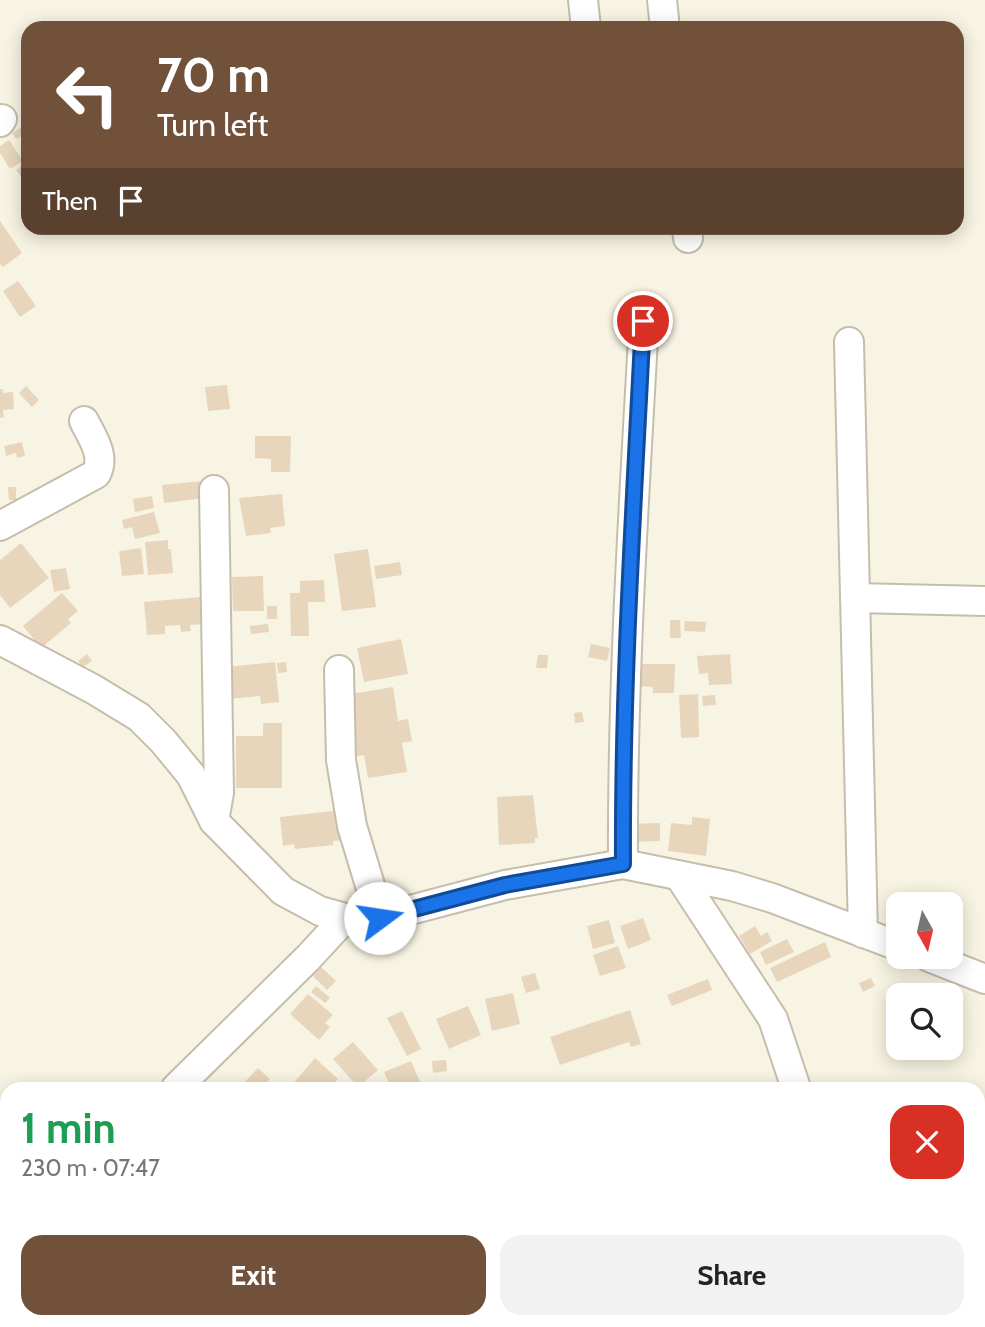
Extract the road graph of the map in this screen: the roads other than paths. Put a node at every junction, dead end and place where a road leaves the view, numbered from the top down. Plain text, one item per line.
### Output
1 (583, 0) edge
2 (662, 0) edge
3 (585, 21) edge
4 (664, 21) edge
5 (643, 321) dead end
6 (849, 342) dead end
7 (84, 421) dead end
8 (214, 490) dead end
9 (0, 526) edge
10 (855, 597) junction
11 (985, 601) edge
12 (0, 640) edge
13 (339, 670) dead end
14 (214, 821) junction
15 (623, 864) junction
16 (680, 877) junction
17 (345, 918) junction
18 (380, 918) junction
19 (863, 933) junction
20 (886, 942) edge
21 (962, 970) edge
22 (985, 979) edge
23 (182, 1082) edge
24 (794, 1082) edge

1 - 3 street
2 - 4 street
5 - 15 street
6 - 10 street
7 - 9 street
8 - 14 street
10 - 11 street
10 - 19 street
12 - 14 street
13 - 18 street
14 - 17 street
15 - 16 street
15 - 18 street
16 - 19 street
16 - 24 street
17 - 18 street
17 - 23 street
19 - 20 street
21 - 22 street

